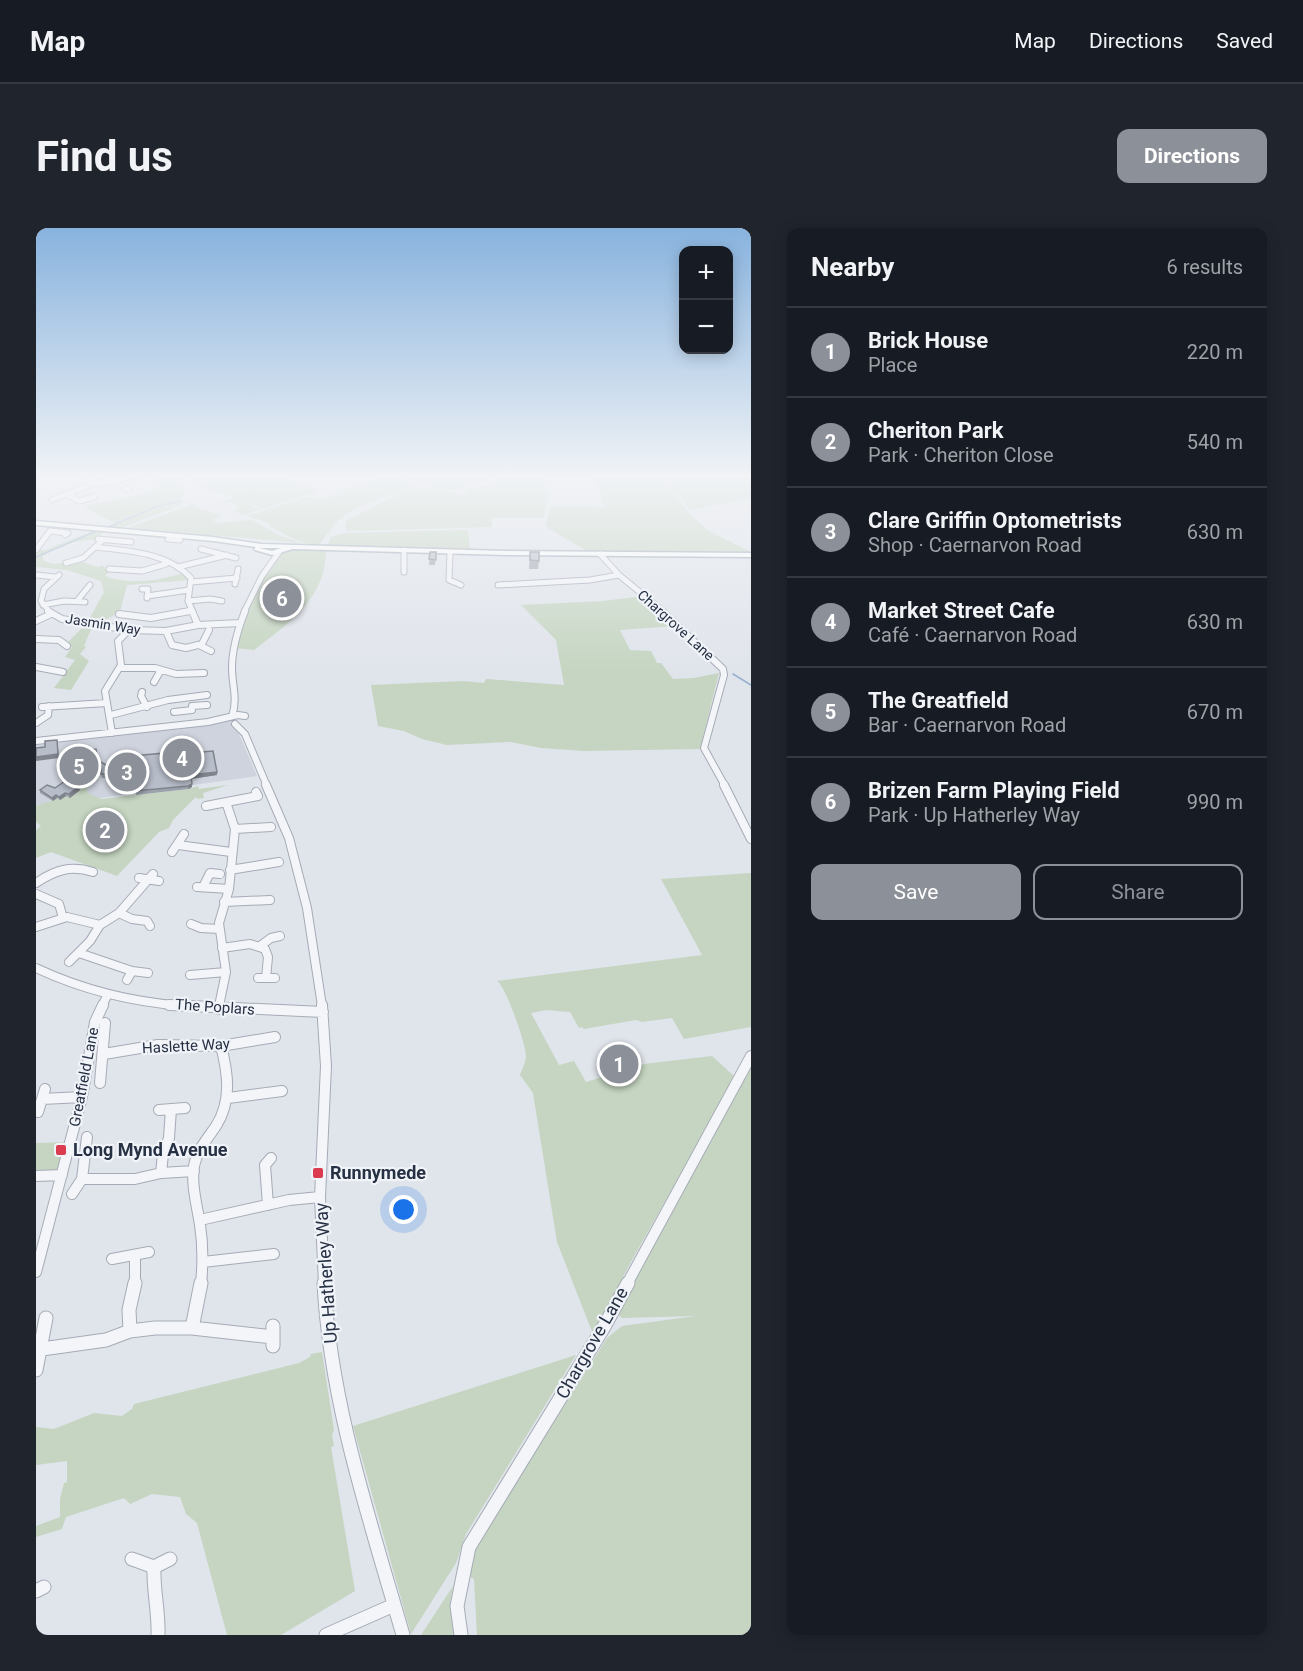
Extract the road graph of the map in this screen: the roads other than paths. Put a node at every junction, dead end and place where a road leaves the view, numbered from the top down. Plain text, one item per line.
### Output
1 (101, 540) edge
2 (108, 540) edge
3 (205, 540) edge
4 (131, 542) dead end
5 (95, 547) junction
6 (271, 549) junction
7 (204, 550) dead end
8 (404, 550) junction
9 (450, 552) junction
10 (600, 554) junction
11 (227, 555) junction
12 (751, 555) edge
13 (236, 558) dead end
14 (271, 561) junction
15 (66, 563) dead end
16 (166, 564) junction
17 (178, 567) junction
18 (109, 569) dead end
19 (238, 569) dead end
20 (36, 572) edge
21 (404, 572) dead end
22 (619, 575) junction
23 (191, 582) junction
24 (461, 585) dead end
25 (498, 585) dead end
26 (89, 588) dead end
27 (142, 589) dead end
28 (189, 590) junction
29 (39, 596) edge
30 (221, 600) dead end
31 (77, 601) junction
32 (188, 601) junction
33 (85, 602) dead end
34 (43, 605) junction
35 (190, 611) junction
36 (51, 614) junction
37 (119, 614) dead end
38 (36, 621) edge
39 (240, 623) junction
40 (198, 625) junction
41 (129, 630) junction
42 (209, 630) dead end
43 (166, 631) junction
44 (36, 639) edge
45 (199, 645) junction
46 (67, 646) dead end
47 (212, 651) dead end
48 (36, 667) edge
49 (120, 668) junction
50 (161, 670) junction
51 (63, 672) dead end
52 (204, 673) dead end
53 (154, 682) dead end
54 (139, 695) dead end
55 (207, 695) dead end
56 (196, 696) junction
57 (237, 702) junction
58 (107, 704) junction
59 (198, 705) junction
60 (207, 705) dead end
61 (45, 707) joint
62 (147, 707) junction
63 (174, 712) dead end
64 (111, 715) junction
65 (246, 718) junction
66 (232, 720) junction
67 (40, 723) edge
68 (112, 733) junction
69 (246, 734) junction
70 (36, 741) edge
71 (256, 792) dead end
72 (226, 802) junction
73 (206, 806) dead end
74 (271, 827) dead end
75 (236, 829) junction
76 (184, 834) dead end
77 (751, 839) edge
78 (231, 852) junction
79 (279, 862) dead end
80 (230, 870) junction
81 (93, 872) dead end
82 (220, 874) dead end
83 (151, 879) dead end
84 (36, 882) edge
85 (229, 889) junction
86 (36, 894) edge
87 (264, 899) dead end
88 (224, 902) junction
89 (119, 913) junction
90 (63, 918) junction
91 (149, 921) dead end
92 (191, 924) dead end
93 (100, 926) junction
94 (36, 927) edge
95 (219, 929) junction
96 (280, 936) dead end
97 (260, 946) junction
98 (222, 948) junction
99 (79, 953) junction
100 (69, 962) dead end
101 (36, 968) edge
102 (132, 971) junction
103 (226, 972) junction
104 (148, 973) dead end
105 (190, 975) dead end
106 (267, 978) dead end
107 (127, 980) dead end
108 (108, 994) junction
109 (218, 1009) junction
110 (323, 1012) junction
111 (105, 1023) dead end
112 (271, 1036) dead end
113 (221, 1046) junction
114 (104, 1054) junction
115 (751, 1056) edge
116 (100, 1083) dead end
117 (282, 1091) dead end
118 (82, 1097) junction
119 (228, 1098) junction
120 (185, 1108) dead end
121 (171, 1109) junction
122 (159, 1110) dead end
123 (38, 1112) dead end
124 (87, 1137) dead end
125 (265, 1163) dead end
126 (194, 1171) junction
127 (161, 1173) junction
128 (62, 1175) junction
129 (36, 1176) edge
130 (82, 1179) junction
131 (72, 1194) dead end
132 (320, 1197) junction
133 (268, 1204) junction
134 (200, 1220) junction
135 (149, 1252) dead end
136 (273, 1254) dead end
137 (135, 1255) junction
138 (112, 1259) dead end
139 (203, 1262) junction
140 (36, 1272) edge
141 (46, 1318) dead end
142 (192, 1328) junction
143 (130, 1331) junction
144 (273, 1337) dead end
145 (42, 1348) junction
146 (36, 1370) edge
147 (132, 1559) dead end
148 (170, 1559) dead end
149 (154, 1567) junction
150 (394, 1605) junction
151 (158, 1635) edge
152 (326, 1635) edge
153 (403, 1635) edge
154 (461, 1635) edge

1 - 5 street
2 - 4 street
3 - 6 main road
5 - 15 street
5 - 16 street
6 - 8 main road
6 - 14 street
6 - 14 street, Up Hatherley Way
7 - 11 street
8 - 9 main road
8 - 21 street
9 - 10 main road
9 - 24 street
10 - 12 main road
10 - 22 street, Chargrove Lane
11 - 13 street
11 - 17 street
14 - 39 street, Up Hatherley Way
16 - 17 street
16 - 18 street
17 - 23 street
19 - 23 street
20 - 29 street, Jasmin Way
22 - 25 street
22 - 77 street, Chargrove Lane
23 - 28 street
26 - 31 street
27 - 28 street
28 - 32 street
29 - 34 street, Jasmin Way
30 - 32 street
31 - 33 street
31 - 34 street
32 - 35 street
34 - 36 street, Jasmin Way
35 - 37 street
35 - 40 street
36 - 38 street
36 - 41 street, Jasmin Way
39 - 40 street, Jasmin Way
39 - 57 street, Up Hatherley Way
40 - 43 street, Jasmin Way
41 - 43 street, Jasmin Way
41 - 49 street
42 - 45 street
43 - 45 street
44 - 46 street
45 - 47 street
48 - 51 street
49 - 50 street
49 - 58 street
50 - 52 street
50 - 53 street
54 - 62 street
55 - 56 street
56 - 59 street
56 - 62 street
57 - 65 street, Up Hatherley Way
57 - 66 street, Up Hatherley Way
58 - 61 street
58 - 64 street
59 - 60 street
59 - 63 street
61 - 67 street
62 - 64 street
64 - 68 street
65 - 66 street
65 - 69 street, Up Hatherley Way
66 - 68 street
66 - 69 street, Up Hatherley Way
68 - 70 street
69 - 110 street, Up Hatherley Way
71 - 72 street
72 - 73 street
72 - 75 street
74 - 75 street
75 - 78 street
76 - 78 street
78 - 80 street
79 - 80 street
80 - 85 street
81 - 84 street
82 - 85 street
83 - 89 street
85 - 88 street
86 - 90 street
87 - 88 street
88 - 95 street
89 - 91 street
89 - 93 street
90 - 93 street
90 - 94 street
92 - 95 street
93 - 99 street
95 - 98 street
96 - 97 street
97 - 98 street
97 - 106 street
98 - 103 street
99 - 100 street
99 - 102 street
101 - 108 street
102 - 104 street
102 - 107 street
103 - 105 street
103 - 109 street
108 - 109 street, The Poplars
108 - 118 street, Greatfield Lane
109 - 110 street, The Poplars
110 - 132 street, Up Hatherley Way
111 - 114 street
112 - 113 street, Haslette Way
113 - 114 street, Haslette Way
113 - 119 street
114 - 116 street
115 - 154 street, Chargrove Lane
117 - 119 street
118 - 123 street
118 - 128 street, Greatfield Lane
119 - 126 street
120 - 121 street
121 - 122 street
121 - 127 street
124 - 130 street
125 - 133 street
126 - 127 street
126 - 134 street
127 - 130 street
128 - 129 street
128 - 140 street, Greatfield Lane
130 - 131 street
132 - 133 street
132 - 150 street, Up Hatherley Way
133 - 134 street
134 - 139 street
135 - 137 street
136 - 139 street
137 - 138 street
137 - 143 street
139 - 142 street
141 - 145 street
142 - 143 street
142 - 144 street
143 - 145 street
145 - 146 street
147 - 149 street
148 - 149 street
149 - 151 street
150 - 152 street
150 - 153 street, Up Hatherley Way

